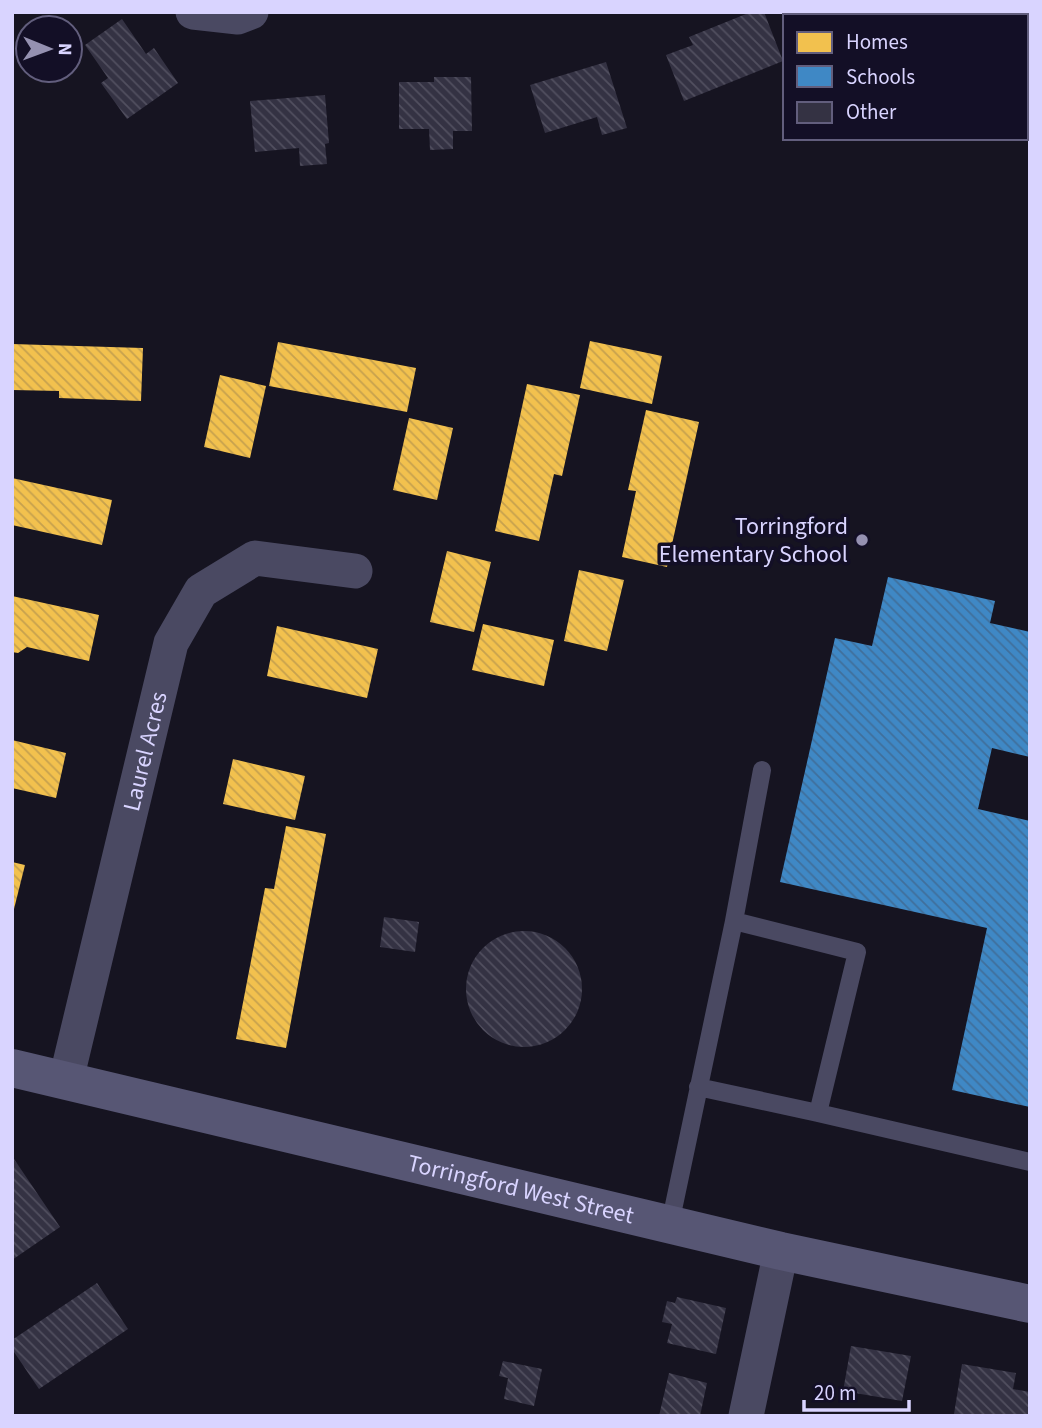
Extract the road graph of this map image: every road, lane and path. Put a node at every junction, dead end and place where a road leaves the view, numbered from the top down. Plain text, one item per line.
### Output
1 (193, 12) edge
2 (251, 12) edge
3 (355, 571) dead end
4 (762, 770) dead end
5 (734, 921) junction
6 (12, 1068) edge
7 (66, 1080) junction
8 (698, 1087) junction
9 (818, 1114) junction
10 (1030, 1162) edge
11 (670, 1224) junction
12 (781, 1251) junction
13 (1030, 1304) edge
14 (746, 1416) edge

1 - 2 street
3 - 7 street, Laurel Acres
4 - 5 lane
5 - 8 lane
5 - 9 lane
6 - 7 main road, Torringford West Street
7 - 11 main road, Torringford West Street
8 - 9 lane
8 - 11 lane
9 - 10 lane
11 - 12 main road, Torringford West Street
12 - 13 main road, Torringford West Street
12 - 14 street

